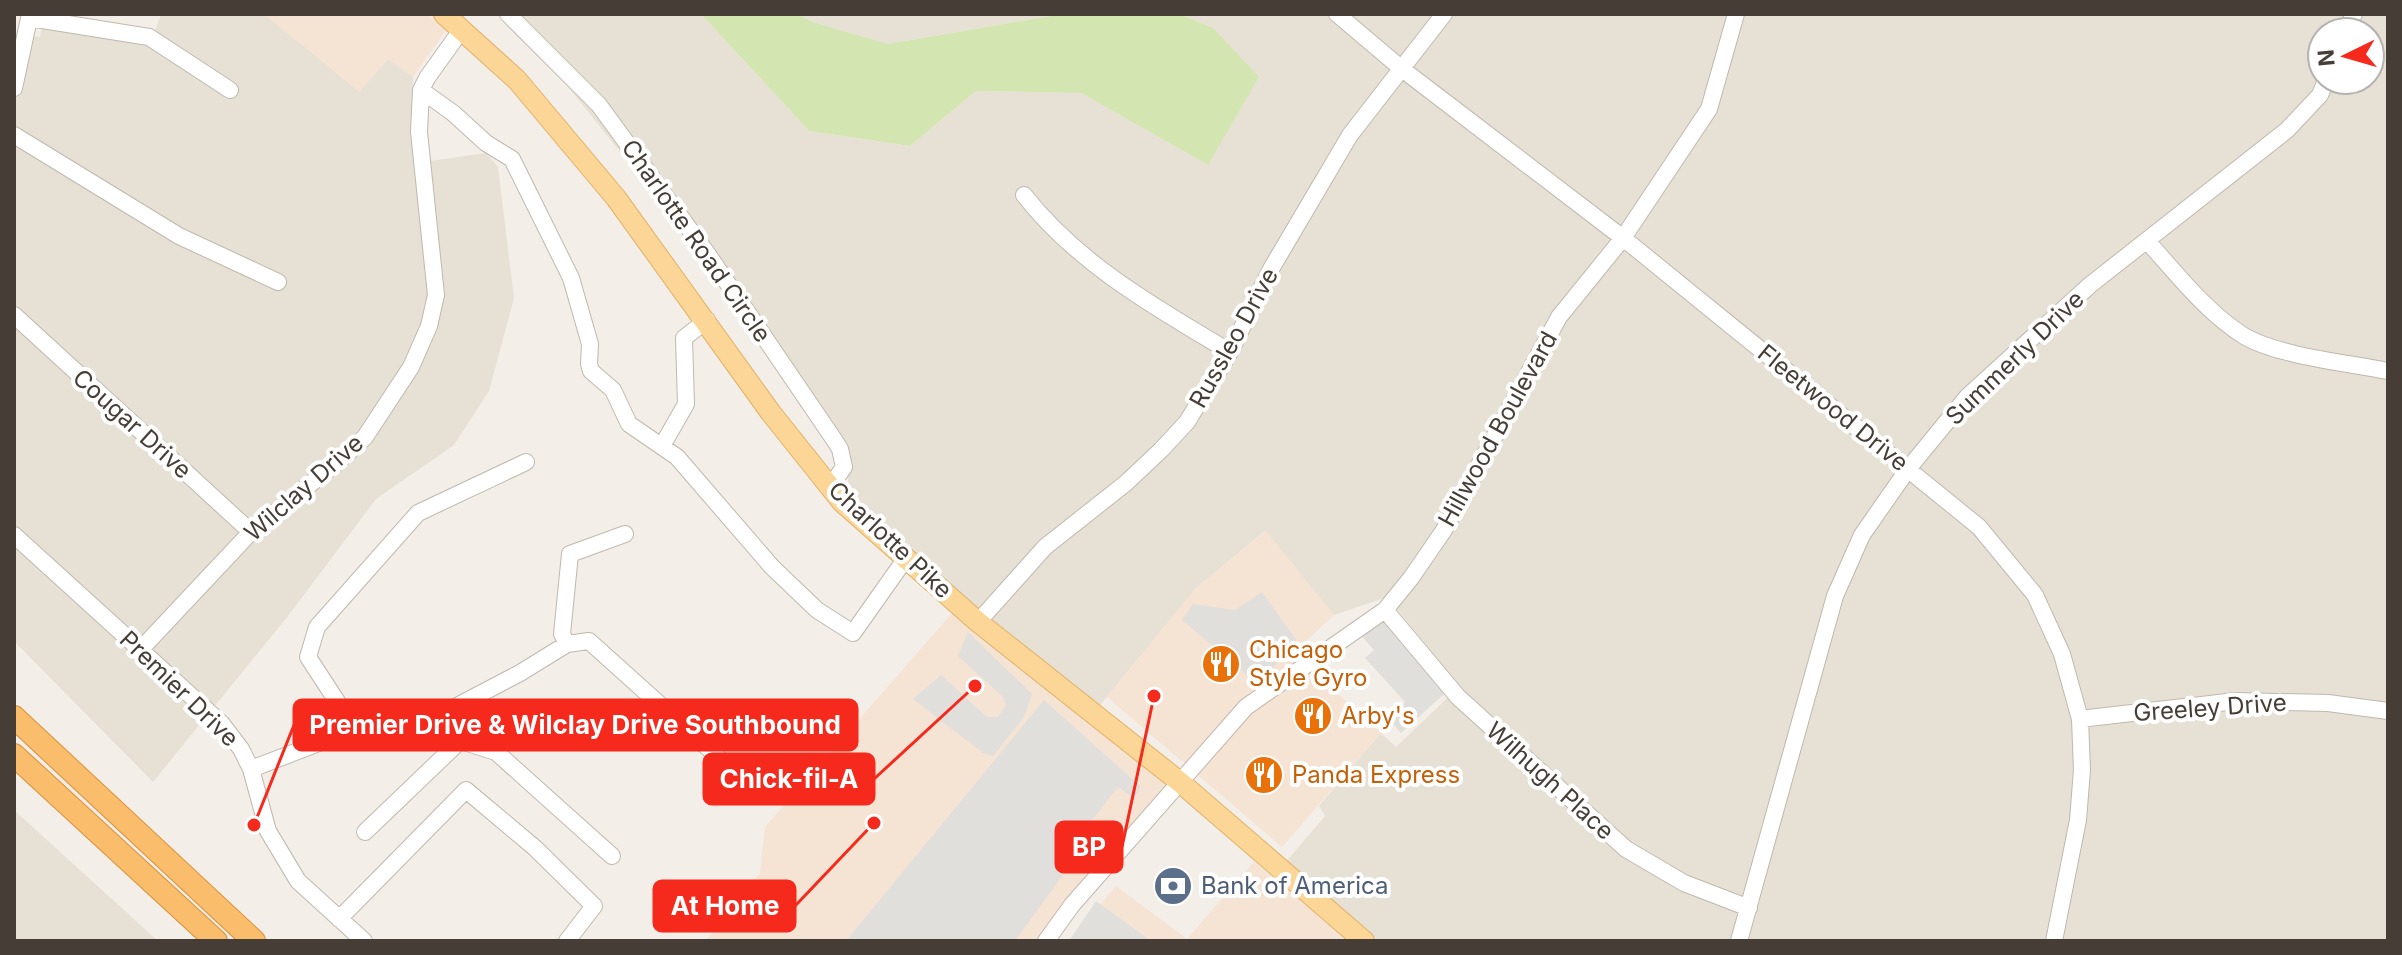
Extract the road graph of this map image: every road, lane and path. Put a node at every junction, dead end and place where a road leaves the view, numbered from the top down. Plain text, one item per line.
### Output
1 (444, 14) edge
2 (508, 14) edge
3 (1337, 14) edge
4 (1444, 14) edge
5 (1736, 14) edge
6 (30, 16) edge
7 (462, 29) junction
8 (1402, 69) junction
9 (14, 88) edge
10 (230, 90) dead end
11 (421, 90) junction
12 (2319, 96) edge
13 (14, 135) edge
14 (1024, 195) dead end
15 (1623, 238) junction
16 (2147, 241) junction
17 (278, 282) dead end
18 (14, 315) edge
19 (707, 320) junction
20 (1230, 352) junction
21 (2388, 371) edge
22 (662, 446) junction
23 (526, 462) dead end
24 (1908, 469) junction
25 (830, 487) junction
26 (251, 532) junction
27 (625, 534) dead end
28 (14, 535) edge
29 (906, 558) junction
30 (1385, 610) junction
31 (978, 622) junction
32 (567, 644) junction
33 (140, 650) junction
34 (2388, 711) edge
35 (14, 717) edge
36 (2080, 719) junction
37 (417, 727) junction
38 (355, 729) junction
39 (460, 741) junction
40 (14, 755) edge
41 (717, 756) dead end
42 (251, 769) junction
43 (1181, 783) junction
44 (365, 832) dead end
45 (612, 856) dead end
46 (1749, 908) junction
47 (339, 919) junction
48 (216, 941) edge
49 (254, 941) edge
50 (364, 941) edge
51 (567, 941) edge
52 (1046, 941) edge
53 (1364, 941) edge
54 (1739, 941) edge
55 (2054, 941) edge

1 - 7 main road, Charlotte Pike
2 - 25 street, Charlotte Road Circle
3 - 8 street, Fleetwood Drive
4 - 8 street, Russleo Drive
5 - 15 street, Hillwood Boulevard
6 - 9 street
6 - 10 street
7 - 11 street, Wilclay Drive
7 - 19 main road, Charlotte Pike
8 - 15 street, Fleetwood Drive
8 - 20 street, Russleo Drive
11 - 22 street
11 - 26 street, Wilclay Drive
12 - 16 street, Summerly Drive
13 - 17 street
14 - 20 street
15 - 24 street, Fleetwood Drive
15 - 30 street, Hillwood Boulevard
16 - 21 street
16 - 24 street, Summerly Drive
18 - 26 street, Cougar Drive
19 - 22 street
19 - 25 main road, Charlotte Pike
20 - 31 street, Russleo Drive
22 - 29 street
23 - 38 street
24 - 36 street, Fleetwood Drive
24 - 46 street, Summerly Drive
25 - 29 main road, Charlotte Pike
26 - 33 street, Wilclay Drive
27 - 32 street
28 - 33 street, Premier Drive
29 - 31 main road, Charlotte Pike
30 - 43 street, Hillwood Boulevard
30 - 46 street, Wilhugh Place
31 - 43 main road, Charlotte Pike
32 - 37 street
32 - 41 street
33 - 42 street, Premier Drive
34 - 36 street, Greeley Drive
35 - 49 highway
36 - 55 street, Fleetwood Drive
37 - 38 street
37 - 39 street
38 - 42 street
39 - 44 street
39 - 45 street
40 - 48 highway
42 - 47 street, Premier Drive
43 - 52 street, Hillwood Boulevard
43 - 53 main road, Charlotte Pike
46 - 54 street, Summerly Drive
47 - 50 street, Premier Drive
47 - 51 street

